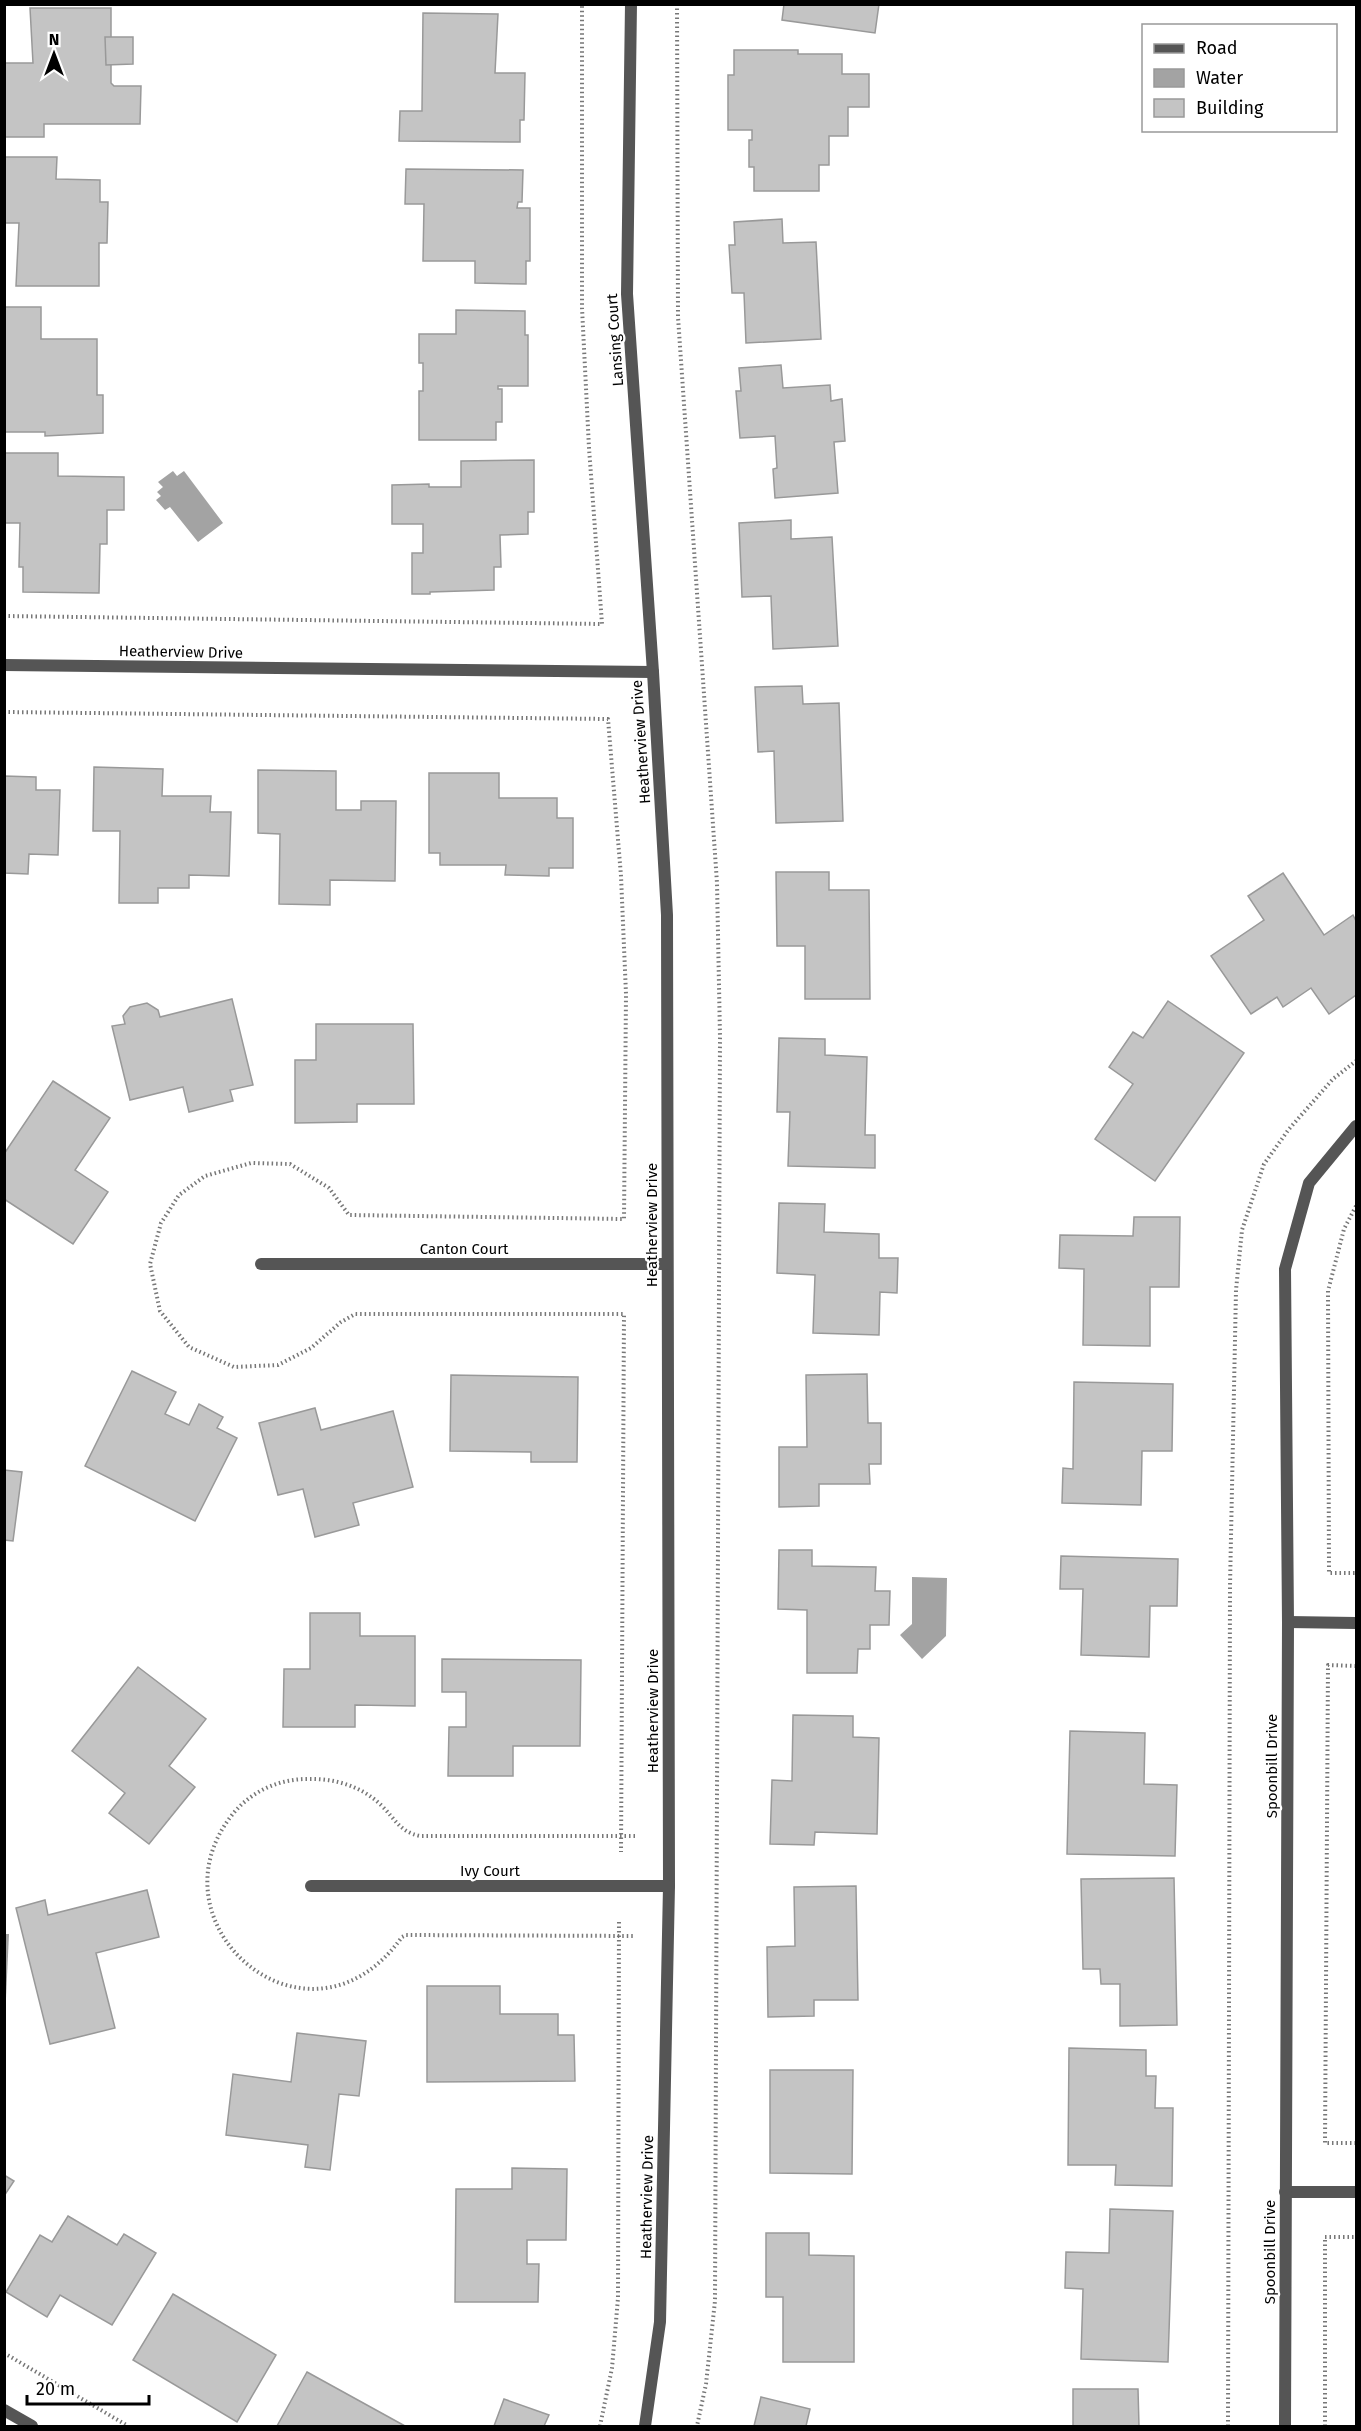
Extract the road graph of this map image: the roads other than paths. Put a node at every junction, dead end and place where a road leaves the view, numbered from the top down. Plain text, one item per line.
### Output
1 (631, 4) edge
2 (4, 665) edge
3 (653, 672) junction
4 (1356, 1126) edge
5 (261, 1264) dead end
6 (666, 1264) junction
7 (1288, 1622) junction
8 (1356, 1623) edge
9 (311, 1886) dead end
10 (669, 1886) junction
11 (1285, 2192) junction
12 (1356, 2192) edge
13 (4, 2410) edge
14 (32, 2427) edge
15 (645, 2427) edge
16 (1285, 2427) edge

1 - 3 street, Lansing Court
2 - 3 street, Heatherview Drive
3 - 6 street, Heatherview Drive
4 - 7 street, Spoonbill Drive
5 - 6 street, Canton Court
6 - 10 street, Heatherview Drive
7 - 8 street
7 - 11 street, Spoonbill Drive
9 - 10 street, Ivy Court
10 - 15 street, Heatherview Drive
11 - 12 street
11 - 16 street, Spoonbill Drive
13 - 14 street

